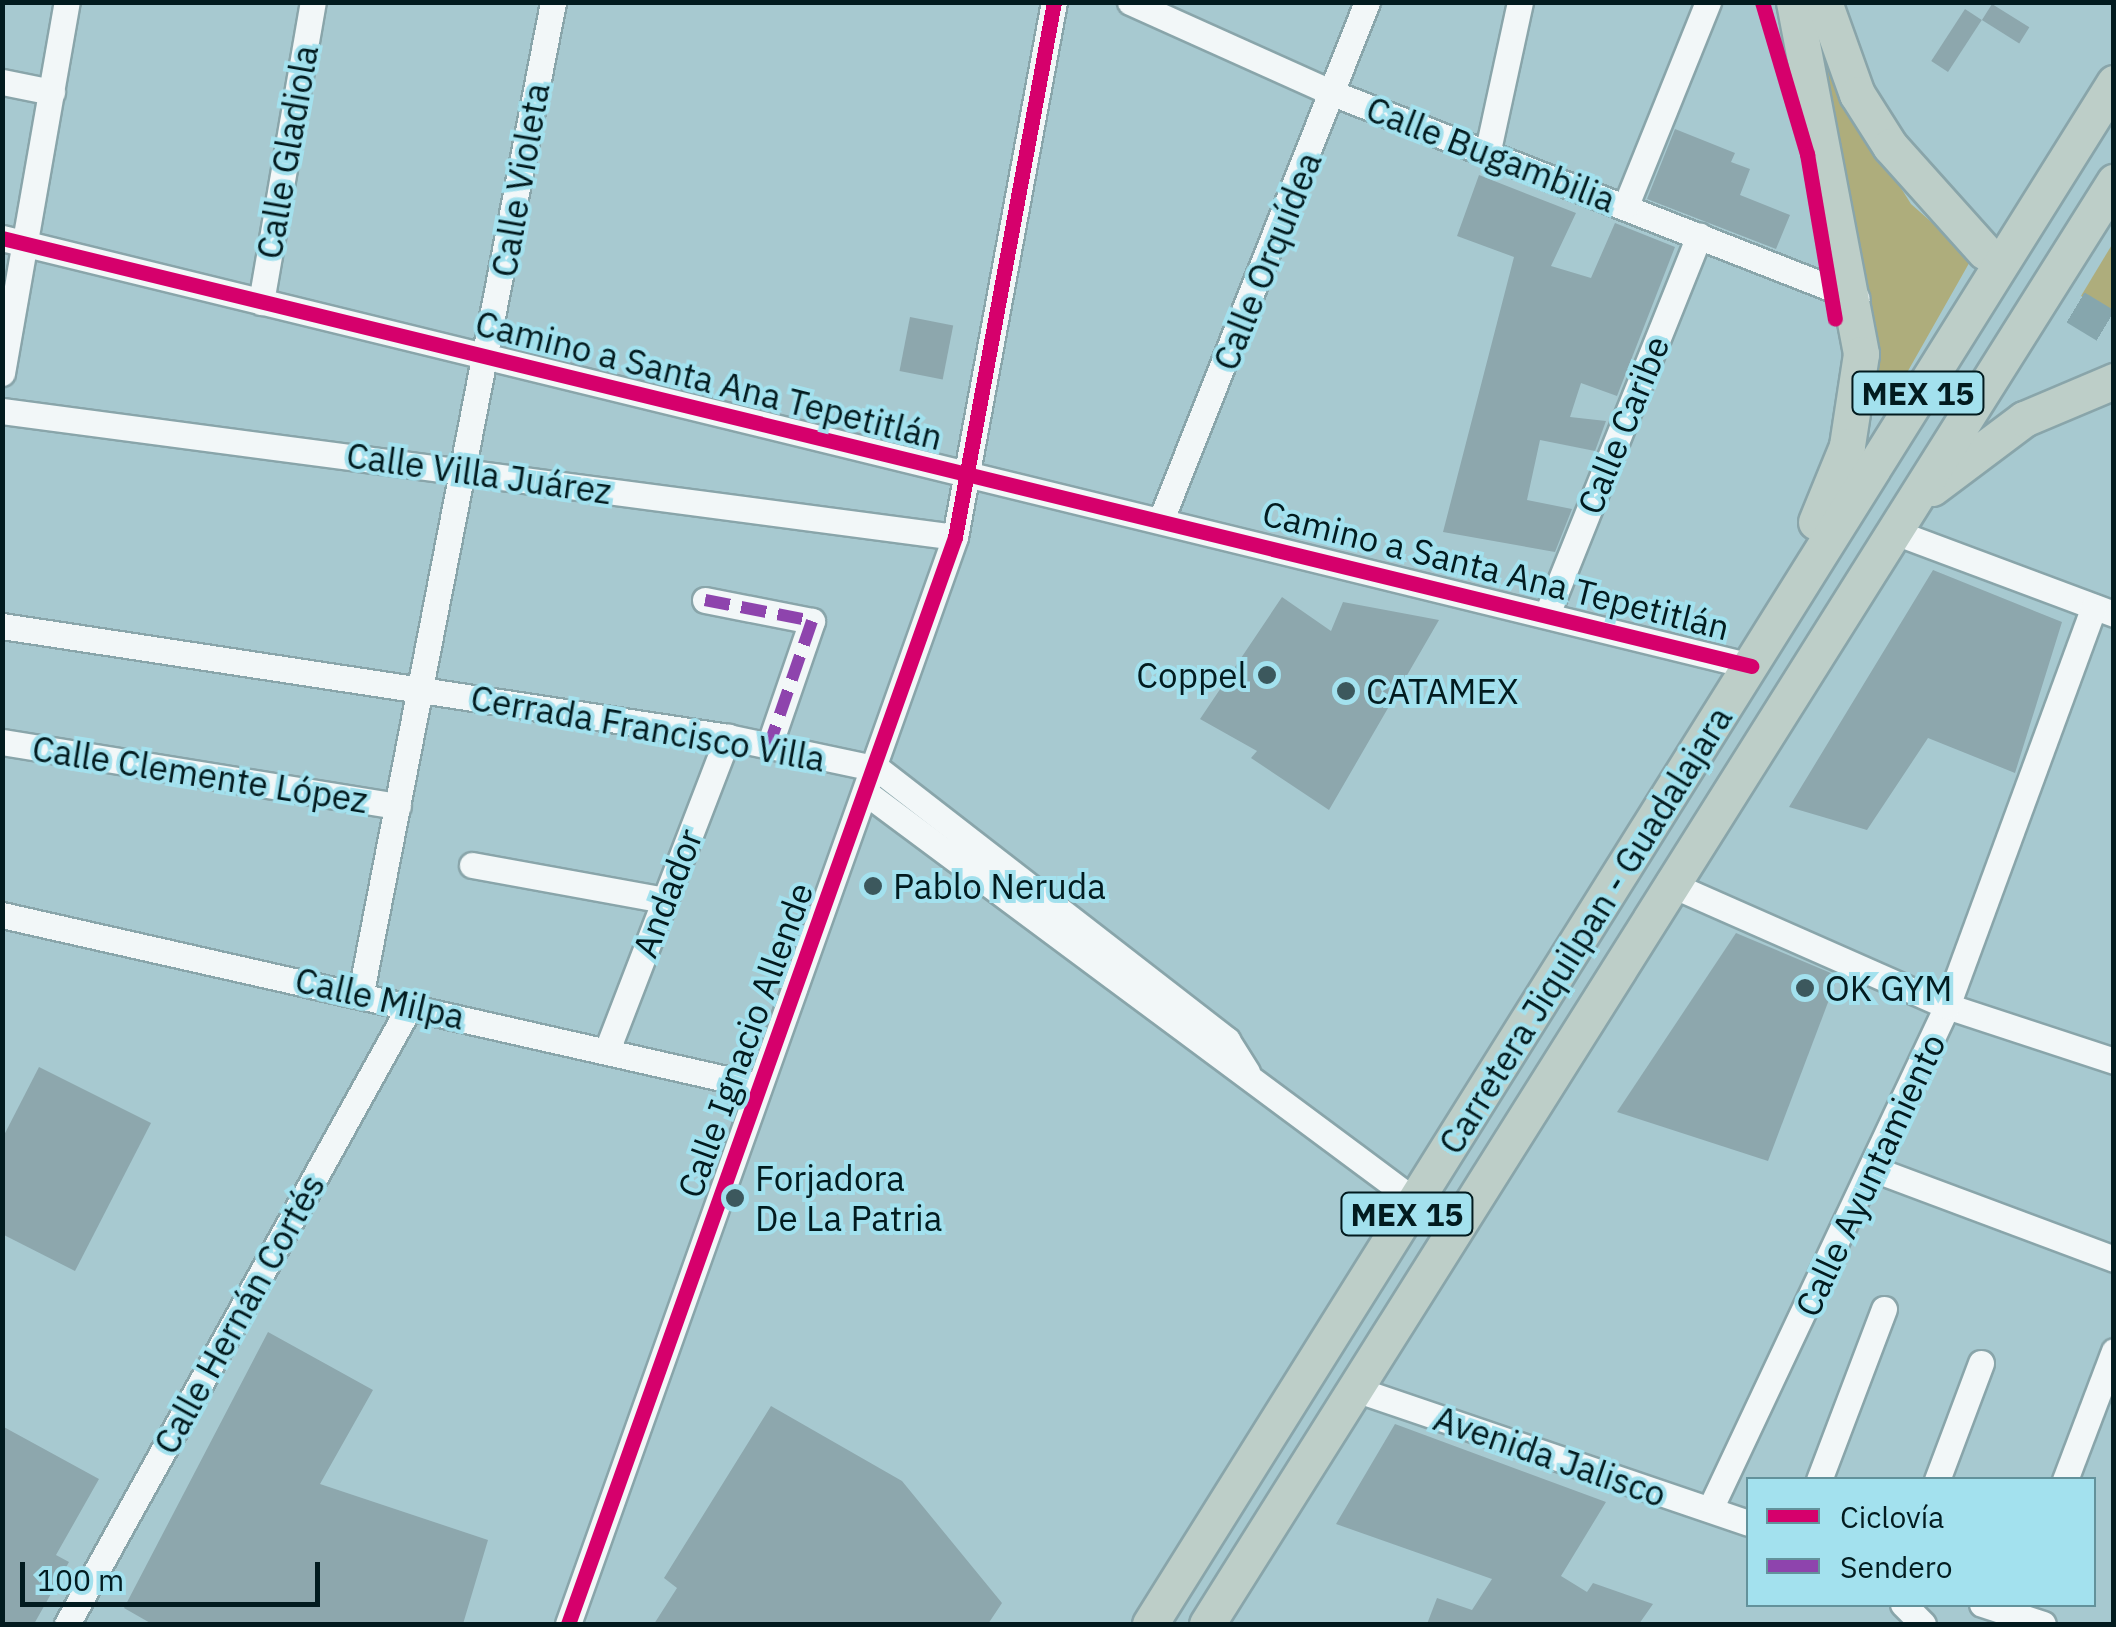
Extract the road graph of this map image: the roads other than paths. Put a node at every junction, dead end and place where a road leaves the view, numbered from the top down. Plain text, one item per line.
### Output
1 (68, 2) edge
2 (313, 2) edge
3 (553, 2) edge
4 (1054, 2) edge
5 (1130, 2) edge
6 (1366, 2) edge
7 (1520, 2) edge
8 (1708, 2) edge
9 (1794, 2) edge
10 (1824, 2) edge
11 (2, 82) edge
12 (2114, 83) edge
13 (52, 92) junction
14 (1335, 94) junction
15 (1488, 150) junction
16 (2105, 194) edge
17 (1626, 205) junction
18 (1699, 235) junction
19 (14, 240) edge
20 (1985, 252) tunnel mouth
21 (1856, 298) junction
22 (261, 302) junction
23 (487, 358) junction
24 (2, 374) edge
25 (2114, 381) edge
26 (2114, 404) edge
27 (2, 411) edge
28 (466, 472) junction
29 (968, 474) junction
30 (1162, 517) junction
31 (1897, 523) junction
32 (955, 536) junction
33 (705, 600) dead end
34 (1784, 602) junction
35 (2104, 611) edge
36 (1547, 614) junction
37 (2, 626) edge
38 (1751, 666) junction
39 (421, 690) junction
40 (728, 737) junction
41 (2, 742) edge
42 (769, 746) junction
43 (878, 769) junction
44 (869, 795) junction
45 (398, 806) junction
46 (472, 865) dead end
47 (1668, 883) junction
48 (664, 900) junction
49 (2, 915) edge
50 (361, 992) junction
51 (411, 1004) junction
52 (1947, 1006) junction
53 (608, 1050) junction
54 (2114, 1060) edge
55 (1247, 1072) junction
56 (757, 1086) junction
57 (1876, 1170) junction
58 (1415, 1201) junction
59 (2114, 1259) edge
60 (1884, 1309) dead end
61 (2114, 1351) edge
62 (1981, 1363) dead end
63 (1352, 1388) junction
64 (1820, 1477) edge
65 (1938, 1477) edge
66 (2066, 1477) edge
67 (1710, 1510) junction
68 (1746, 1522) edge
69 (1992, 1607) edge
70 (2017, 1614) edge
71 (67, 1624) edge
72 (568, 1624) edge
73 (1150, 1624) edge
74 (1206, 1624) edge
75 (2042, 1624) edge

1 - 13 street
2 - 22 street, Calle Gladiola
3 - 23 street, Calle Violeta
4 - 29 street, Calle Ignacio Allende
5 - 14 street, Calle Bugambilia
6 - 14 street, Calle Orquídea
7 - 15 street
8 - 17 street
9 - 21 highway
10 - 20 highway
11 - 13 street
12 - 34 highway, Carretera Jiquilpan - Guadalajara / MEX 15
13 - 19 street
14 - 15 street, Calle Bugambilia
14 - 30 street, Calle Orquídea
15 - 17 street, Calle Bugambilia
16 - 31 highway, Carretera Jiquilpan - Guadalajara / MEX 15
17 - 18 street, Calle Bugambilia
18 - 21 street, Calle Bugambilia
18 - 36 street, Calle Caribe
19 - 22 street, Camino a Santa Ana Tepetitlán
19 - 24 street
21 - 34 highway
22 - 23 street, Camino a Santa Ana Tepetitlán
23 - 28 street
23 - 29 street, Camino a Santa Ana Tepetitlán
25 - 31 highway
26 - 31 highway
27 - 28 street, Calle Villa Juárez
28 - 32 street, Calle Villa Juárez
28 - 39 street
29 - 30 street, Camino a Santa Ana Tepetitlán
29 - 32 street, Calle Ignacio Allende
30 - 36 street, Camino a Santa Ana Tepetitlán
31 - 35 street
31 - 47 highway, Carretera Jiquilpan - Guadalajara / MEX 15
32 - 43 street, Calle Ignacio Allende
33 - 42 street
34 - 38 highway, Carretera Jiquilpan - Guadalajara / MEX 15
35 - 52 street, Calle Ayuntamiento
36 - 38 street, Camino a Santa Ana Tepetitlán
37 - 39 street, Cerrada Francisco Villa
38 - 58 highway, Carretera Jiquilpan - Guadalajara / MEX 15
39 - 40 street, Cerrada Francisco Villa
39 - 45 street
40 - 42 street, Cerrada Francisco Villa
40 - 48 street, Andador
41 - 45 street, Calle Clemente López
42 - 43 street, Cerrada Francisco Villa
43 - 44 street, Calle Ignacio Allende
43 - 55 street, Cerrada Francisco Villa
44 - 55 street, Cerrada Francisco Villa
44 - 56 street, Calle Ignacio Allende
45 - 50 street
46 - 48 street
47 - 52 street
47 - 63 highway, Carretera Jiquilpan - Guadalajara / MEX 15
48 - 53 street, Andador
49 - 50 street, Calle Milpa
50 - 51 street, Calle Milpa
51 - 53 street, Calle Milpa
51 - 71 street, Calle Hernán Cortés
52 - 54 street
52 - 57 street, Calle Ayuntamiento
53 - 56 street, Calle Milpa
55 - 58 street, Cerrada Francisco Villa
56 - 72 street, Calle Ignacio Allende
57 - 59 street
57 - 67 street, Calle Ayuntamiento
58 - 73 highway, Carretera Jiquilpan - Guadalajara / MEX 15
60 - 64 street
61 - 66 street
62 - 65 street
63 - 67 street, Avenida Jalisco
63 - 74 highway, Carretera Jiquilpan - Guadalajara / MEX 15
67 - 68 street, Avenida Jalisco
69 - 70 street
70 - 75 street

